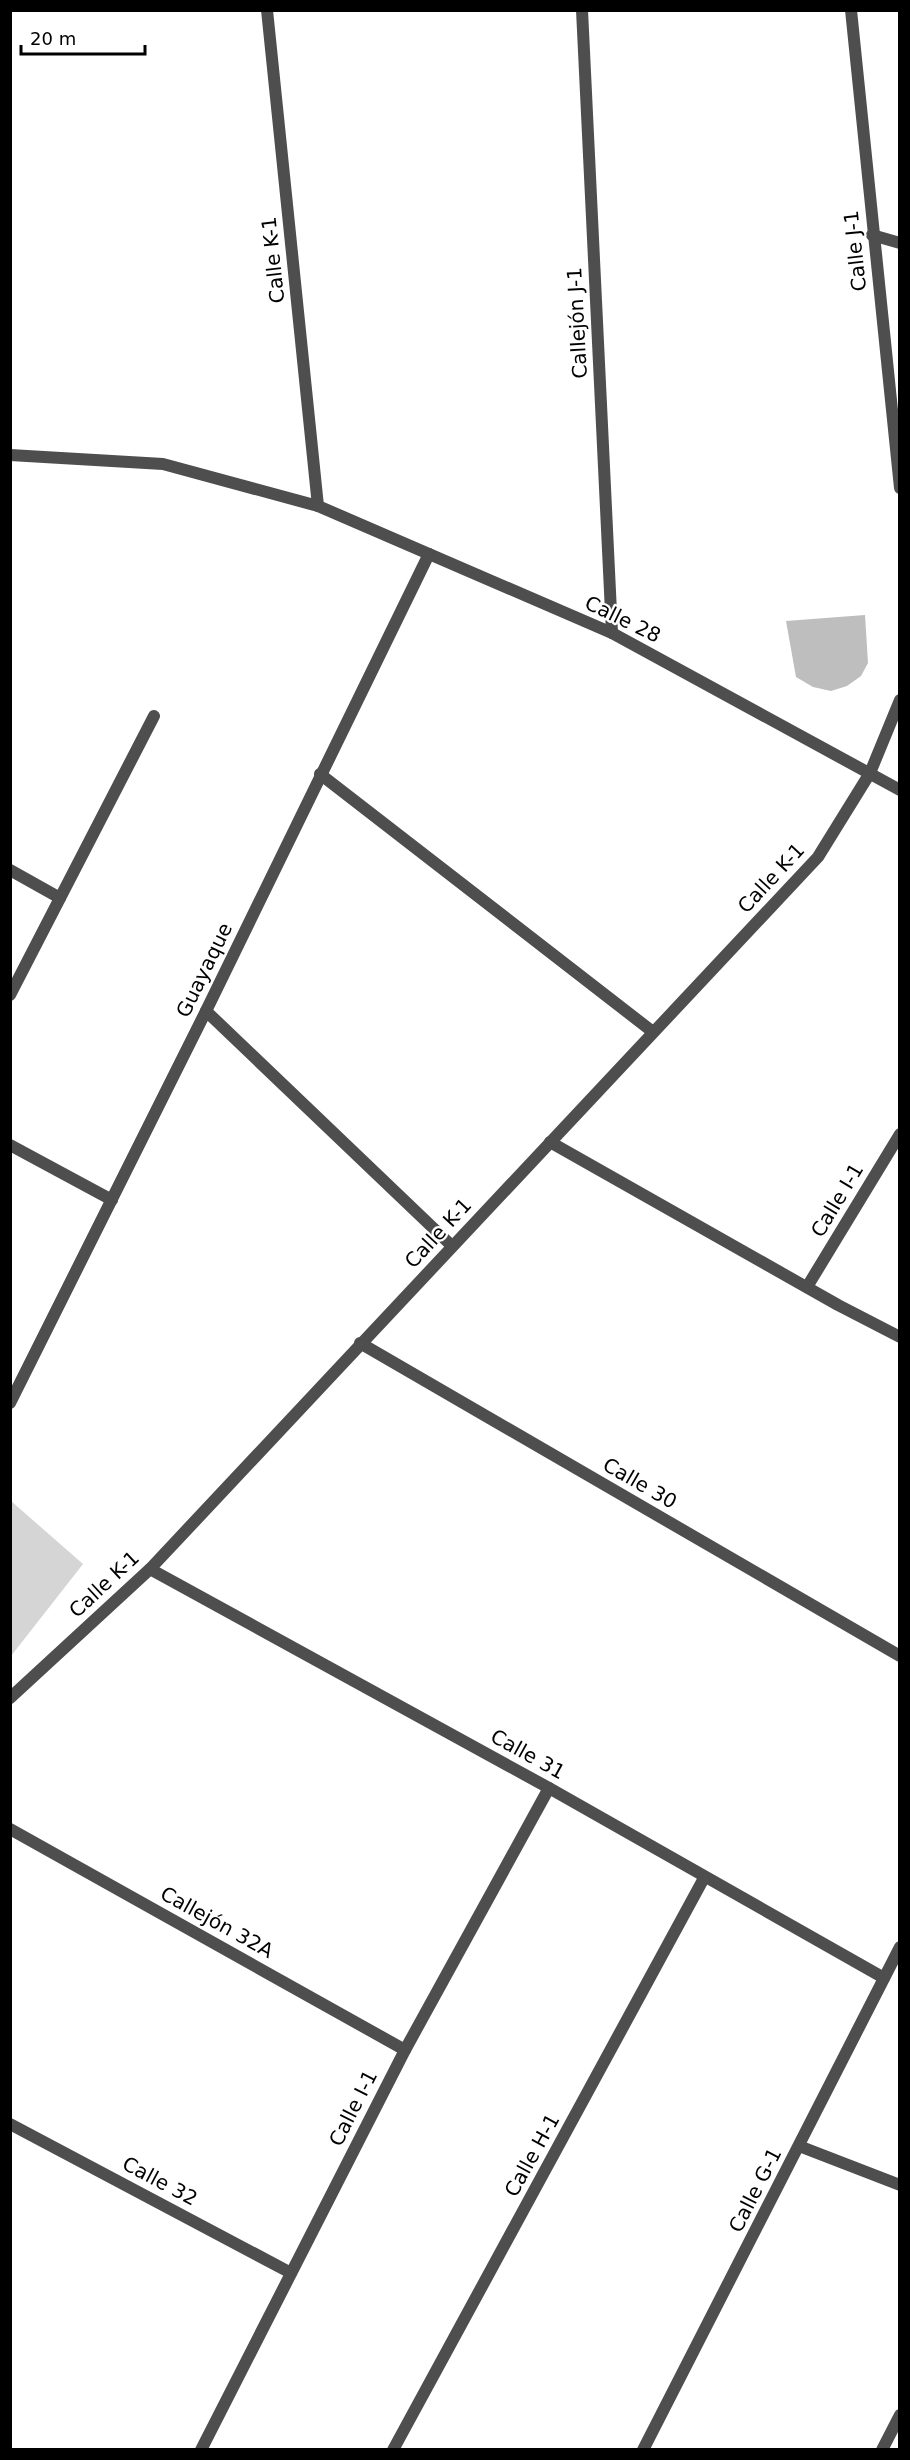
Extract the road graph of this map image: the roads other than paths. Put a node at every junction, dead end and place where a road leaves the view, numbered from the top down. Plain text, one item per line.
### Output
1 (267, 10) edge
2 (582, 10) edge
3 (851, 10) edge
4 (872, 235) junction
5 (900, 243) edge
6 (10, 455) edge
7 (900, 488) edge
8 (318, 506) junction
9 (429, 554) junction
10 (612, 633) junction
11 (900, 700) edge
12 (154, 716) dead end
13 (870, 773) junction
14 (320, 774) junction
15 (900, 790) edge
16 (10, 870) edge
17 (60, 898) junction
18 (10, 995) edge
19 (206, 1011) junction
20 (653, 1032) junction
21 (900, 1134) edge
22 (550, 1142) junction
23 (10, 1145) edge
24 (112, 1200) junction
25 (452, 1246) junction
26 (807, 1287) junction
27 (900, 1337) edge
28 (360, 1343) junction
29 (10, 1402) edge
30 (150, 1569) junction
31 (900, 1656) edge
32 (10, 1698) edge
33 (549, 1788) junction
34 (10, 1829) edge
35 (704, 1878) junction
36 (898, 1952) edge
37 (884, 1978) junction
38 (405, 2050) junction
39 (10, 2124) edge
40 (799, 2146) junction
41 (900, 2185) edge
42 (291, 2273) junction
43 (900, 2415) edge
44 (201, 2450) edge
45 (393, 2450) edge
46 (643, 2450) edge
47 (882, 2450) edge

1 - 8 street, Calle K-1
2 - 10 street, Callejón J-1
3 - 4 street, Calle J-1
4 - 5 street
4 - 7 street, Calle J-1
6 - 8 street, Calle 28
8 - 9 street, Calle 28
9 - 10 street, Calle 28
9 - 14 street, Guayaque
10 - 13 street, Calle 28
11 - 13 street
12 - 17 street
13 - 15 street, Calle 28
13 - 20 street, Calle K-1
14 - 19 street, Guayaque
14 - 20 street
16 - 17 street
17 - 18 street
19 - 24 street, Guayaque
19 - 25 street
20 - 22 street, Calle K-1
21 - 26 street, Calle I-1
22 - 25 street, Calle K-1
22 - 26 street
23 - 24 street
24 - 29 street, Guayaque
25 - 28 street, Calle K-1
26 - 27 street
28 - 30 street, Calle K-1
28 - 31 street, Calle 30
30 - 32 street, Calle K-1
30 - 33 street, Calle 31
33 - 35 street, Calle 31
33 - 38 street, Calle I-1
34 - 38 street, Callejón 32A
35 - 37 street, Calle 31
35 - 45 street, Calle H-1
36 - 37 street, Calle G-1
37 - 40 street, Calle G-1
38 - 42 street, Calle I-1
39 - 42 street, Calle 32
40 - 41 street
40 - 46 street, Calle G-1
42 - 44 street, Calle I-1
43 - 47 street

